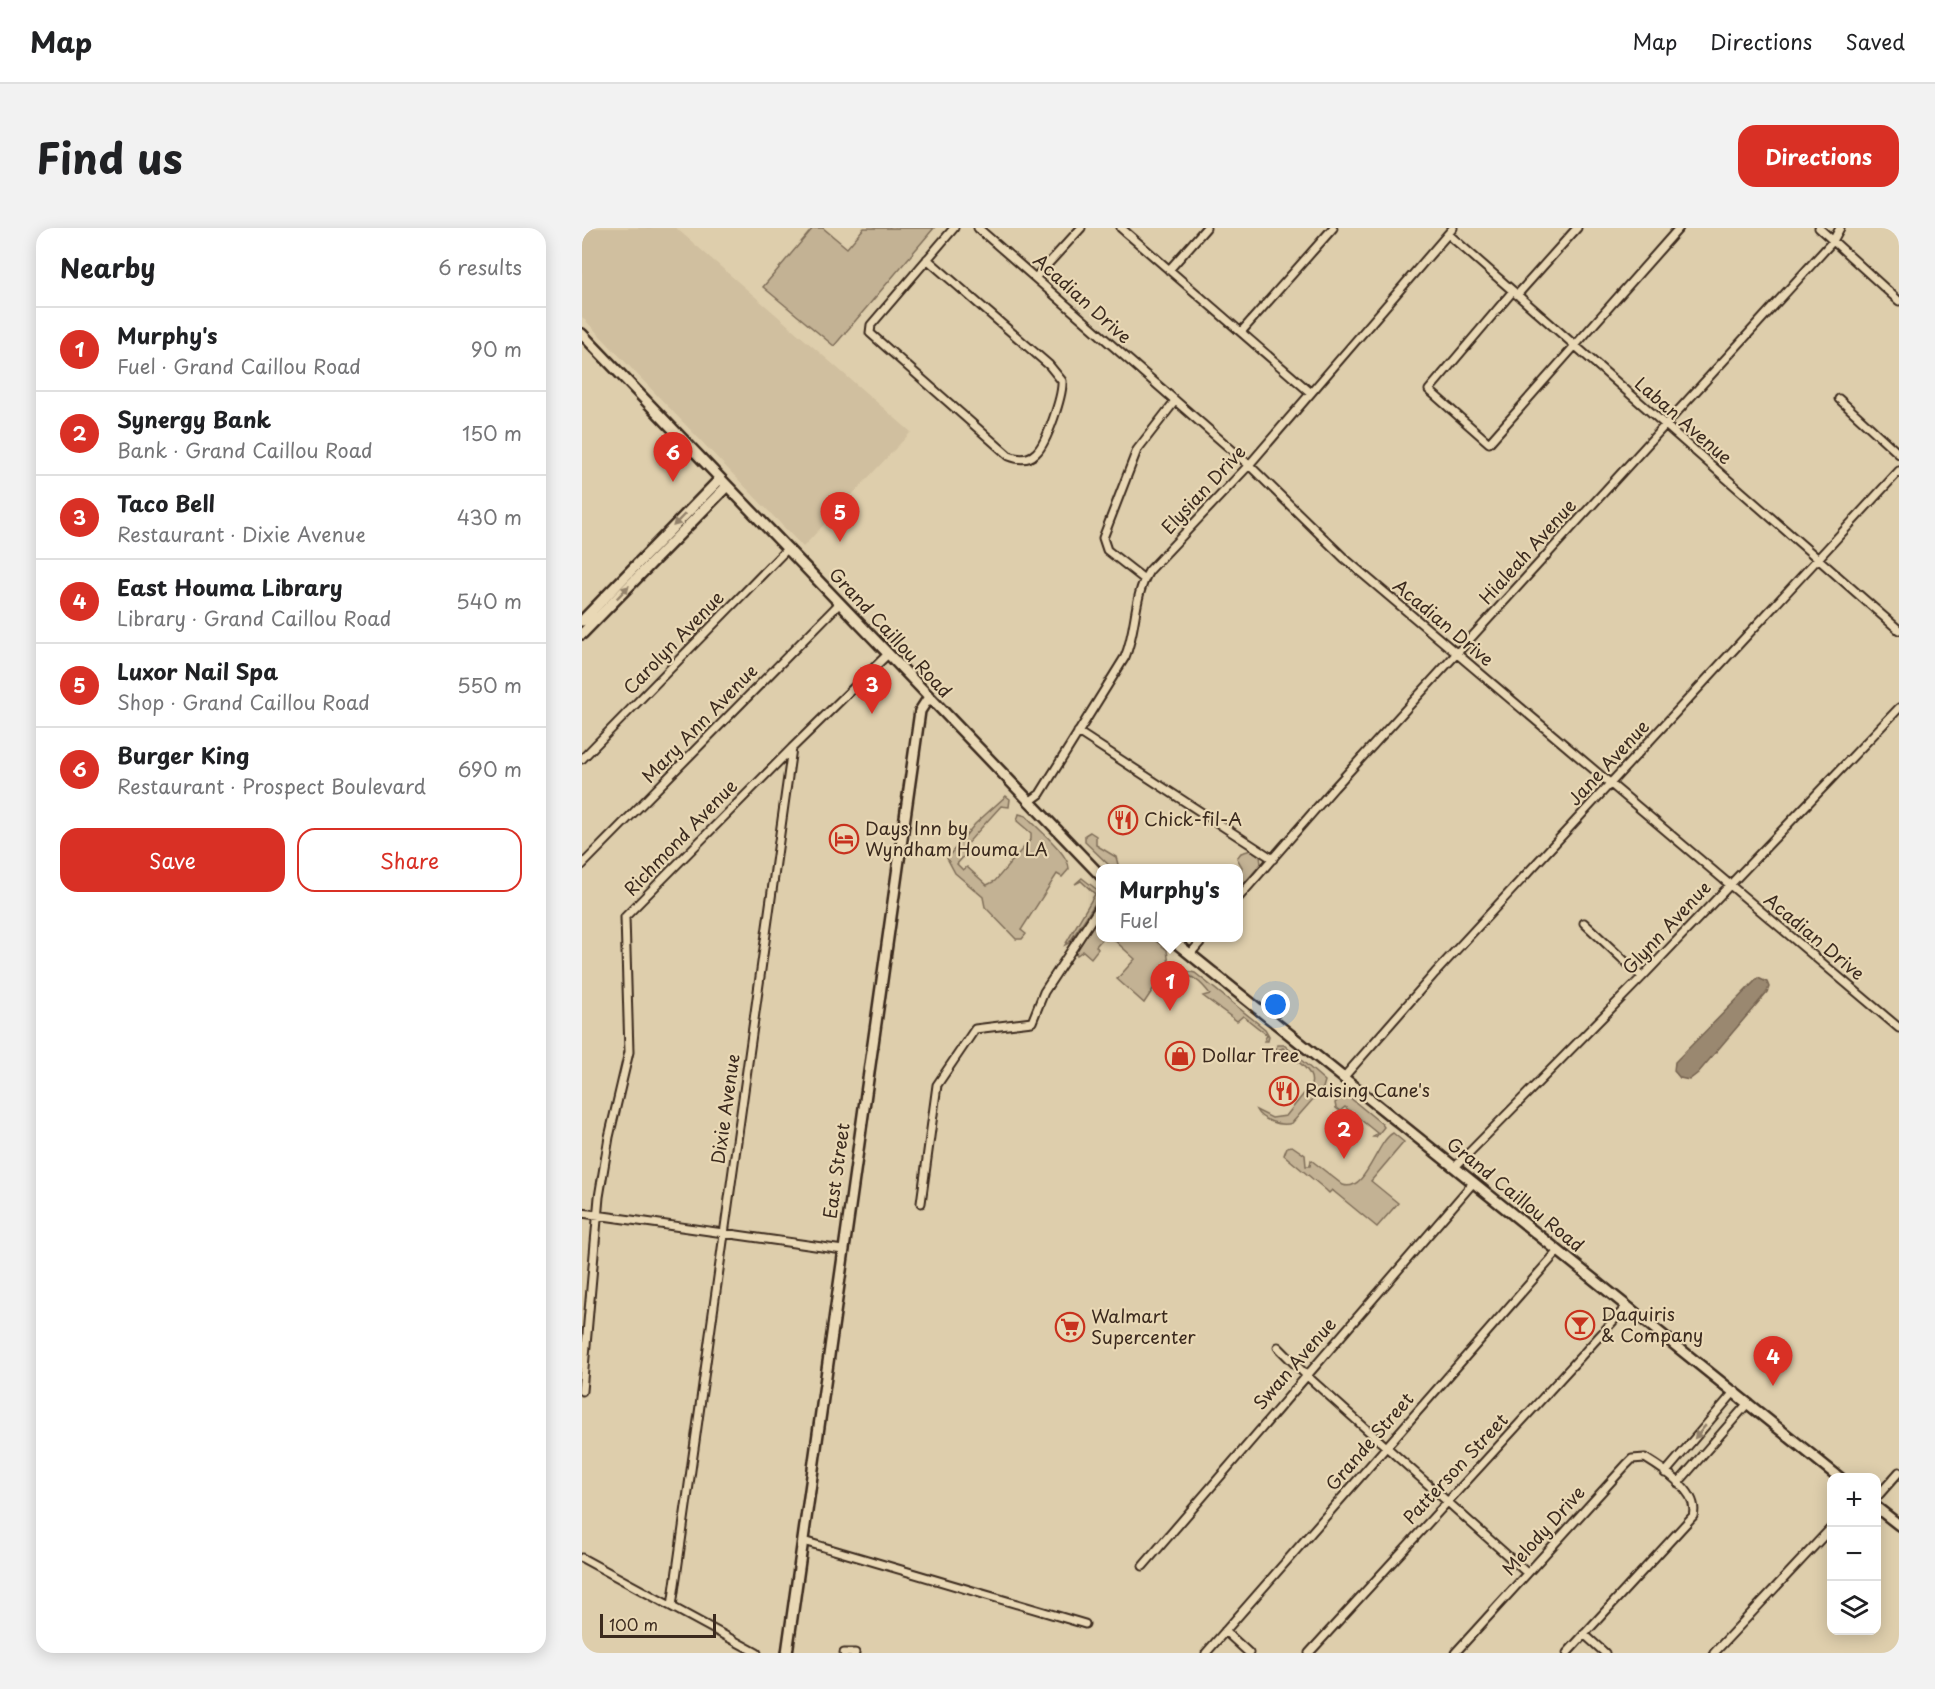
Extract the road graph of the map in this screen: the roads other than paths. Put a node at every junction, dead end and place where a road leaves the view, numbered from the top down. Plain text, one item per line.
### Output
1 (954, 228) edge
2 (978, 228) edge
3 (1081, 228) edge
4 (1121, 228) edge
5 (1206, 228) edge
6 (1333, 228) edge
7 (1577, 228) edge
8 (1679, 228) edge
9 (1819, 228) edge
10 (1840, 228) edge
11 (1451, 231) edge
12 (1833, 241) junction
13 (927, 259) junction
14 (1169, 270) junction
15 (1035, 278) junction
16 (1515, 293) junction
17 (1899, 301) edge
18 (1241, 332) junction
19 (582, 334) edge
20 (1575, 346) junction
21 (1311, 393) junction
22 (1839, 399) dead end
23 (1175, 401) junction
24 (1665, 425) junction
25 (1899, 454) edge
26 (1249, 465) junction
27 (1899, 471) edge
28 (724, 482) junction
29 (788, 548) junction
30 (1818, 559) junction
31 (1144, 579) junction
32 (839, 604) junction
33 (582, 621) edge
34 (1899, 630) edge
35 (582, 634) edge
36 (888, 654) junction
37 (1456, 654) junction
38 (929, 697) junction
39 (1899, 708) edge
40 (1078, 732) junction
41 (792, 748) junction
42 (582, 759) edge
43 (1610, 784) junction
44 (1029, 802) junction
45 (1273, 859) junction
46 (582, 865) edge
47 (1096, 871) edge
48 (1728, 885) junction
49 (1243, 893) edge
50 (1096, 913) edge
51 (1584, 923) dead end
52 (1175, 942) edge
53 (1200, 942) edge
54 (1190, 954) junction
55 (1642, 977) junction
56 (1899, 1028) edge
57 (1343, 1078) junction
58 (1455, 1167) junction
59 (1473, 1183) junction
60 (921, 1203) dead end
61 (582, 1213) edge
62 (597, 1215) junction
63 (724, 1233) junction
64 (843, 1250) junction
65 (1558, 1251) junction
66 (1627, 1306) junction
67 (1278, 1347) dead end
68 (1306, 1375) junction
69 (582, 1391) edge
70 (1735, 1391) junction
71 (1748, 1403) junction
72 (1387, 1445) junction
73 (1899, 1472) edge
74 (1665, 1473) junction
75 (1834, 1473) edge
76 (1678, 1483) junction
77 (1881, 1492) edge
78 (1446, 1501) junction
79 (1881, 1511) edge
80 (1899, 1525) edge
81 (1827, 1532) edge
82 (803, 1541) junction
83 (582, 1558) edge
84 (1143, 1566) dead end
85 (1527, 1573) junction
86 (672, 1606) junction
87 (1085, 1624) dead end
88 (1225, 1631) junction
89 (1584, 1634) junction
90 (757, 1653) edge
91 (787, 1653) edge
92 (844, 1653) edge
93 (855, 1653) edge
94 (1206, 1653) edge
95 (1249, 1653) edge
96 (1309, 1653) edge
97 (1455, 1653) edge
98 (1567, 1653) edge
99 (1605, 1653) edge
100 (1714, 1653) edge

1 - 13 street
2 - 15 street, Acadian Drive
3 - 15 street
4 - 14 street
5 - 14 street
6 - 18 street
7 - 16 street
8 - 20 street
9 - 12 street
10 - 12 street, Hialeah Avenue
11 - 16 street, Laban Avenue
11 - 21 street, Elysian Drive
12 - 17 street
12 - 24 street, Hialeah Avenue
13 - 13 street
14 - 18 street
15 - 23 street, Acadian Drive
16 - 20 street, Laban Avenue
16 - 20 street
18 - 21 street
19 - 28 main road, Grand Caillou Road
20 - 24 street, Laban Avenue
21 - 26 street, Elysian Drive
22 - 25 street
23 - 26 street, Acadian Drive
23 - 31 street
24 - 30 street, Laban Avenue
24 - 37 street, Hialeah Avenue
26 - 31 street, Elysian Drive
26 - 37 street, Acadian Drive
27 - 30 street, Jane Avenue
28 - 29 main road, Grand Caillou Road
28 -> 33 main road
35 -> 28 main road
29 - 32 main road, Grand Caillou Road
29 - 42 street, Carolyn Avenue
30 - 34 street, Laban Avenue
30 - 43 street, Jane Avenue
31 - 40 street, Elysian Drive
32 - 36 main road, Grand Caillou Road
32 - 46 street, Mary Ann Avenue
36 - 38 main road, Grand Caillou Road
36 - 41 street
37 - 43 street, Acadian Drive
37 - 45 street, Hialeah Avenue
38 - 44 main road, Grand Caillou Road
38 - 64 main road, East Street
39 - 48 street, Glynn Avenue
40 - 44 street, Elysian Drive
40 - 45 street
41 - 62 street, Richmond Avenue
41 - 63 street, Dixie Avenue
43 - 48 street, Acadian Drive
43 - 57 street, Jane Avenue
44 - 47 main road, Grand Caillou Road
45 - 49 street, Hialeah Avenue
48 - 55 street, Glynn Avenue
48 - 56 street, Acadian Drive
50 - 60 street
51 - 55 street
52 - 54 main road, Grand Caillou Road
53 - 54 street
54 - 57 main road, Grand Caillou Road
55 - 58 street, Glynn Avenue
57 - 58 main road, Grand Caillou Road
58 - 59 main road, Grand Caillou Road
59 - 65 main road, Grand Caillou Road
59 - 68 street, Swan Avenue
61 - 62 street
62 - 63 street
62 - 69 street, Richmond Avenue
63 - 64 street
63 - 86 street, Dixie Avenue
64 - 82 main road, East Street
65 - 66 main road, Grand Caillou Road
65 - 72 street, Grande Street
66 - 70 main road, Grand Caillou Road
66 - 78 street, Patterson Street
67 - 68 street
68 - 72 street
68 - 84 street, Swan Avenue
70 - 71 main road, Grand Caillou Road
70 -> 74 street
71 - 75 main road, Grand Caillou Road
71 - 76 street
72 - 78 street
72 - 88 street, Grande Street
73 - 77 street
74 - 76 street, Melody Drive
74 - 85 street, Melody Drive
76 - 89 street, Melody Drive
78 - 85 street
78 - 96 street, Patterson Street
79 - 80 main road
81 - 100 street
82 - 87 street
82 - 91 main road, East Street
83 - 86 street
85 - 97 street, Melody Drive
86 - 90 street
88 - 94 street, Grande Street
88 - 95 street
89 - 98 street, Melody Drive
89 - 99 street
92 - 93 street

